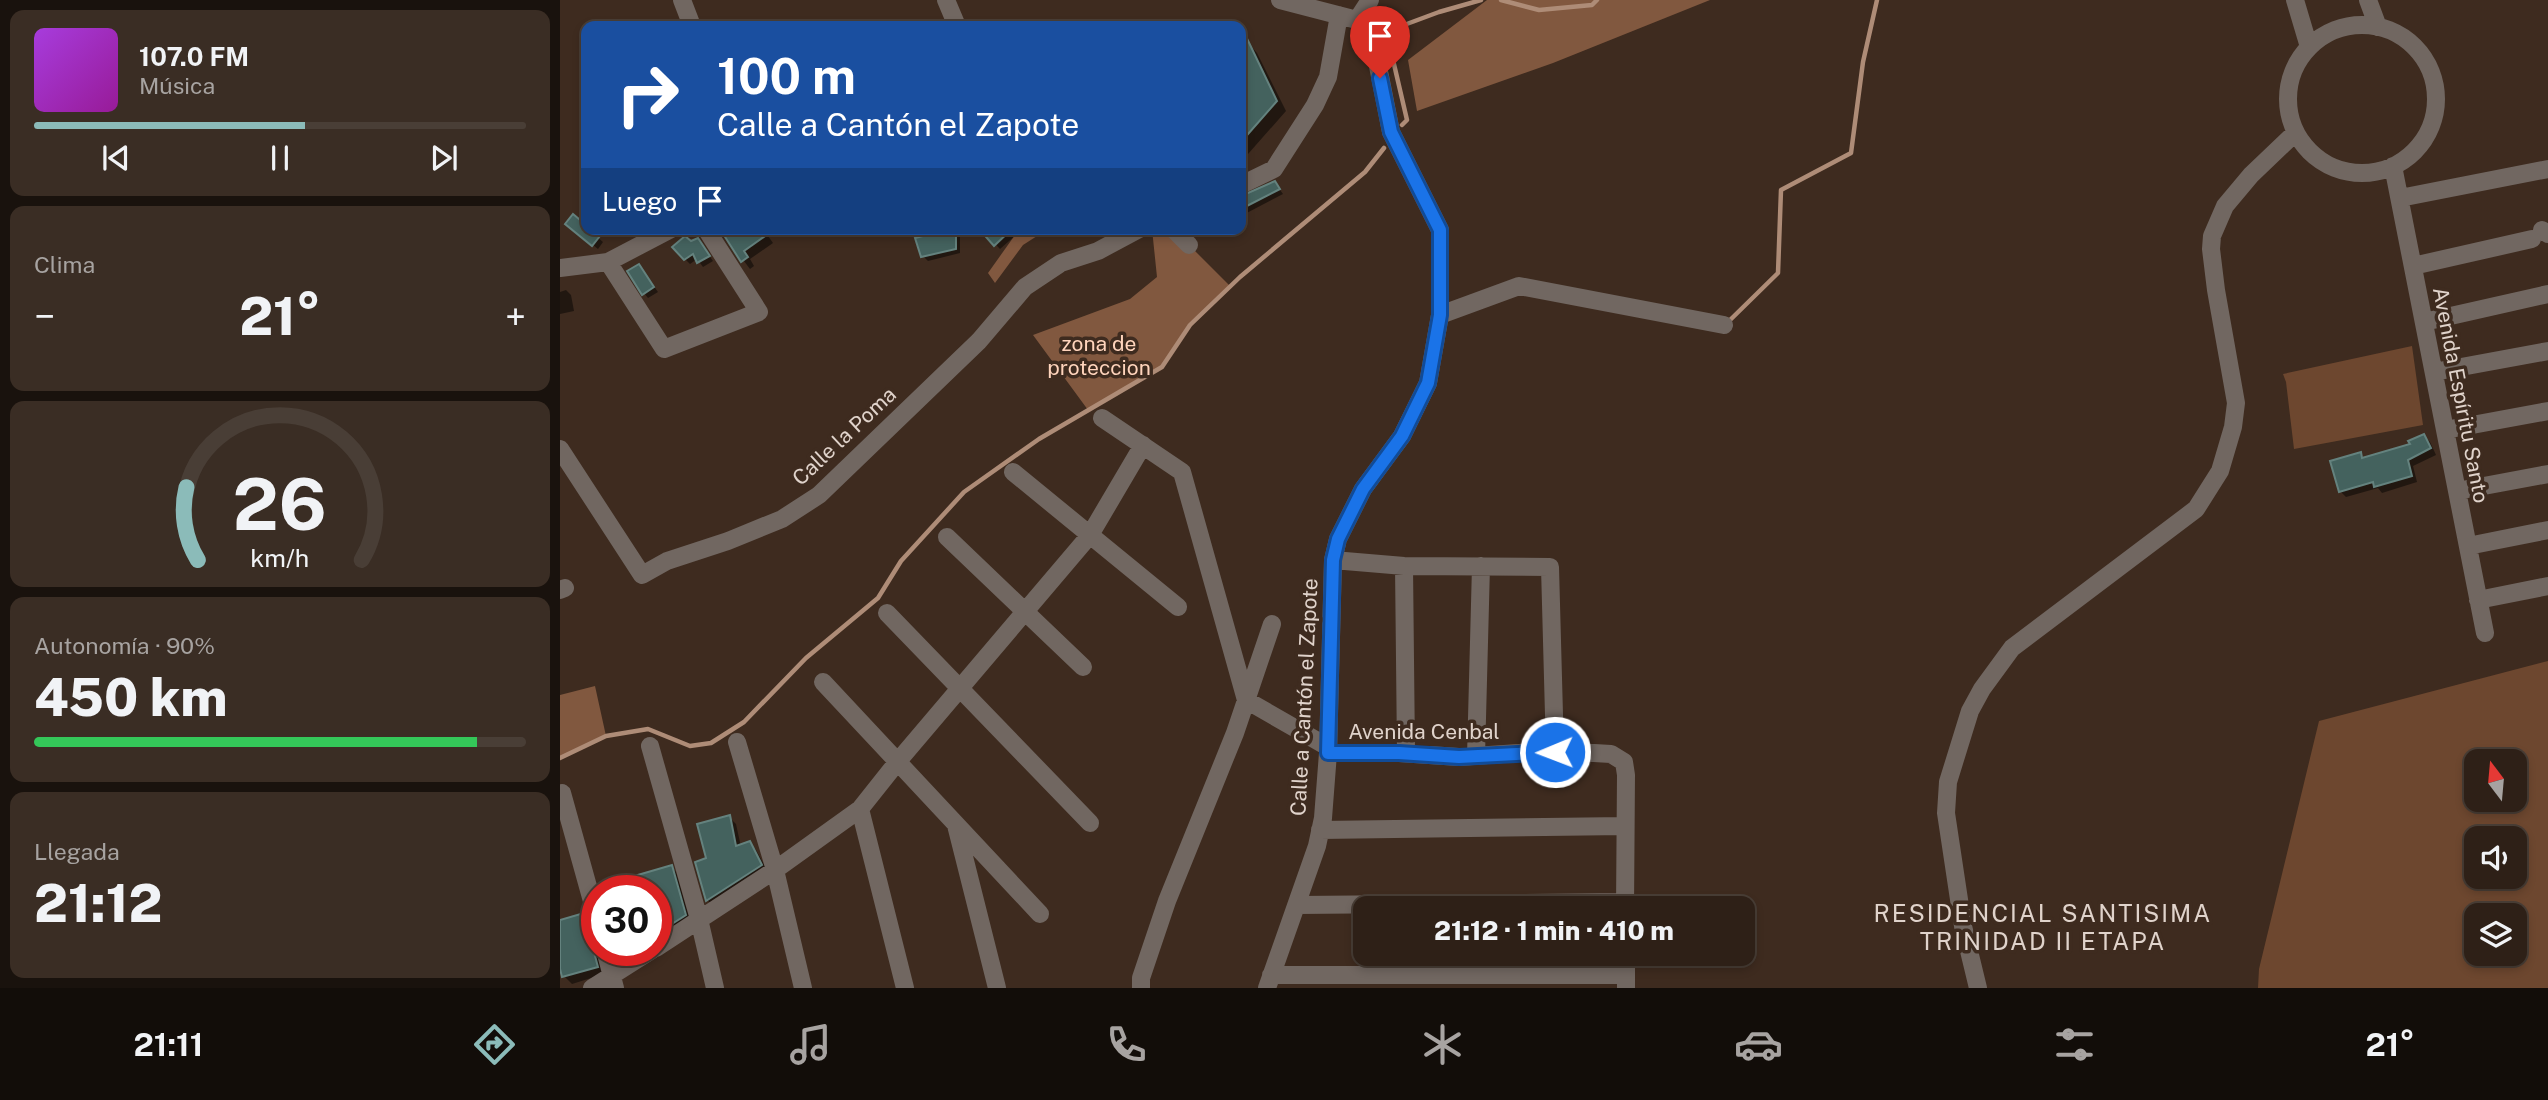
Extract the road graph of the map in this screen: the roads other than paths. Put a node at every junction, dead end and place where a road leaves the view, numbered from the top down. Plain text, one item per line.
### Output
1 (682, 0) edge
2 (946, 0) edge
3 (1280, 0) edge
4 (1370, 0) edge
5 (2295, 0) edge
6 (2368, 0) edge
7 (1339, 15) junction
8 (1357, 20) junction
9 (690, 21) edge
10 (955, 21) edge
11 (2378, 27) junction
12 (2309, 47) junction
13 (2295, 133) junction
14 (2393, 166) junction
15 (2548, 169) edge
16 (1246, 182) edge
17 (2400, 198) junction
18 (2541, 234) edge
19 (660, 235) edge
20 (710, 235) edge
21 (1128, 235) edge
22 (1179, 235) edge
23 (1189, 245) dead end
24 (608, 262) junction
25 (2413, 266) junction
26 (560, 268) edge
27 (2548, 294) edge
28 (1440, 315) junction
29 (2424, 322) junction
30 (1724, 325) dead end
31 (2548, 351) edge
32 (2434, 372) junction
33 (2548, 411) edge
34 (1102, 418) dead end
35 (2445, 430) junction
36 (1143, 445) junction
37 (560, 449) edge
38 (1013, 472) dead end
39 (2548, 474) edge
40 (2457, 491) junction
41 (2548, 530) edge
42 (1090, 535) junction
43 (947, 537) dead end
44 (2468, 546) junction
45 (1333, 560) junction
46 (1404, 566) junction
47 (1481, 566) junction
48 (2548, 586) edge
49 (2478, 600) junction
50 (1178, 607) dead end
51 (1025, 612) junction
52 (887, 613) dead end
53 (1272, 624) dead end
54 (2485, 633) dead end
55 (1083, 667) dead end
56 (823, 682) dead end
57 (960, 688) junction
58 (1246, 700) junction
59 (737, 741) dead end
60 (650, 746) dead end
61 (1328, 750) junction
62 (1555, 752) junction
63 (1406, 754) junction
64 (1476, 756) junction
65 (898, 761) junction
66 (562, 793) dead end
67 (860, 809) junction
68 (956, 821) junction
69 (1090, 823) dead end
70 (1625, 826) junction
71 (1321, 830) junction
72 (775, 870) junction
73 (585, 875) edge
74 (1625, 896) edge
75 (1297, 905) junction
76 (1353, 905) edge
77 (1040, 914) dead end
78 (699, 919) junction
79 (672, 937) edge
80 (633, 966) edge
81 (1626, 981) edge
82 (614, 982) edge
83 (1269, 982) edge
84 (592, 988) edge
85 (715, 988) edge
86 (803, 988) edge
87 (905, 988) edge
88 (997, 988) edge
89 (1141, 988) edge
90 (1978, 988) edge

1 - 9 street
2 - 10 street
3 - 7 street
4 - 8 street
5 - 12 street
6 - 11 street
7 - 8 street
7 - 16 street
8 - 28 street, Calle a Cantón el Zapote
11 - 12 street
11 - 14 street
12 - 13 street
13 - 14 street
13 - 90 street
14 - 17 street, Avenida Espíritu Santo
15 - 17 street
17 - 25 street, Avenida Espíritu Santo
18 - 25 street
19 - 24 street
20 - 24 street
21 - 37 street, Calle la Poma
22 - 23 street
24 - 26 street
25 - 29 street, Avenida Espíritu Santo
27 - 29 street
28 - 30 street
28 - 45 street, Calle a Cantón el Zapote
29 - 32 street, Avenida Espíritu Santo
31 - 32 street
32 - 35 street, Avenida Espíritu Santo
33 - 35 street
34 - 36 street
35 - 40 street, Avenida Espíritu Santo
36 - 42 street
36 - 58 street
38 - 42 street
39 - 40 street
40 - 44 street, Avenida Espíritu Santo
41 - 44 street
42 - 50 street
42 - 51 street
43 - 51 street
44 - 49 street, Avenida Espíritu Santo
45 - 46 street
45 - 61 street, Calle a Cantón el Zapote
46 - 47 street
46 - 63 street
47 - 62 street
47 - 64 street
48 - 49 street
49 - 54 street, Avenida Espíritu Santo
51 - 55 street
51 - 57 street
52 - 57 street
53 - 58 street
56 - 65 street
57 - 65 street
57 - 69 street
58 - 61 street
58 - 89 street
59 - 72 street
60 - 78 street
61 - 63 street, Avenida Cenbal
61 - 71 street, Calle a Cantón el Zapote
62 - 64 street, Avenida Cenbal
62 - 70 street, Avenida Cenbal
63 - 64 street, Avenida Cenbal
65 - 67 street
65 - 68 street
66 - 73 street
67 - 72 street
67 - 87 street
68 - 77 street
68 - 88 street
70 - 71 street
70 - 74 street, Avenida Cenbal
71 - 75 street, Calle a Cantón el Zapote
72 - 78 street
72 - 86 street
75 - 76 street
75 - 83 street, Calle a Cantón el Zapote
78 - 79 street
78 - 85 street
80 - 82 street
81 - 83 street
82 - 84 street

